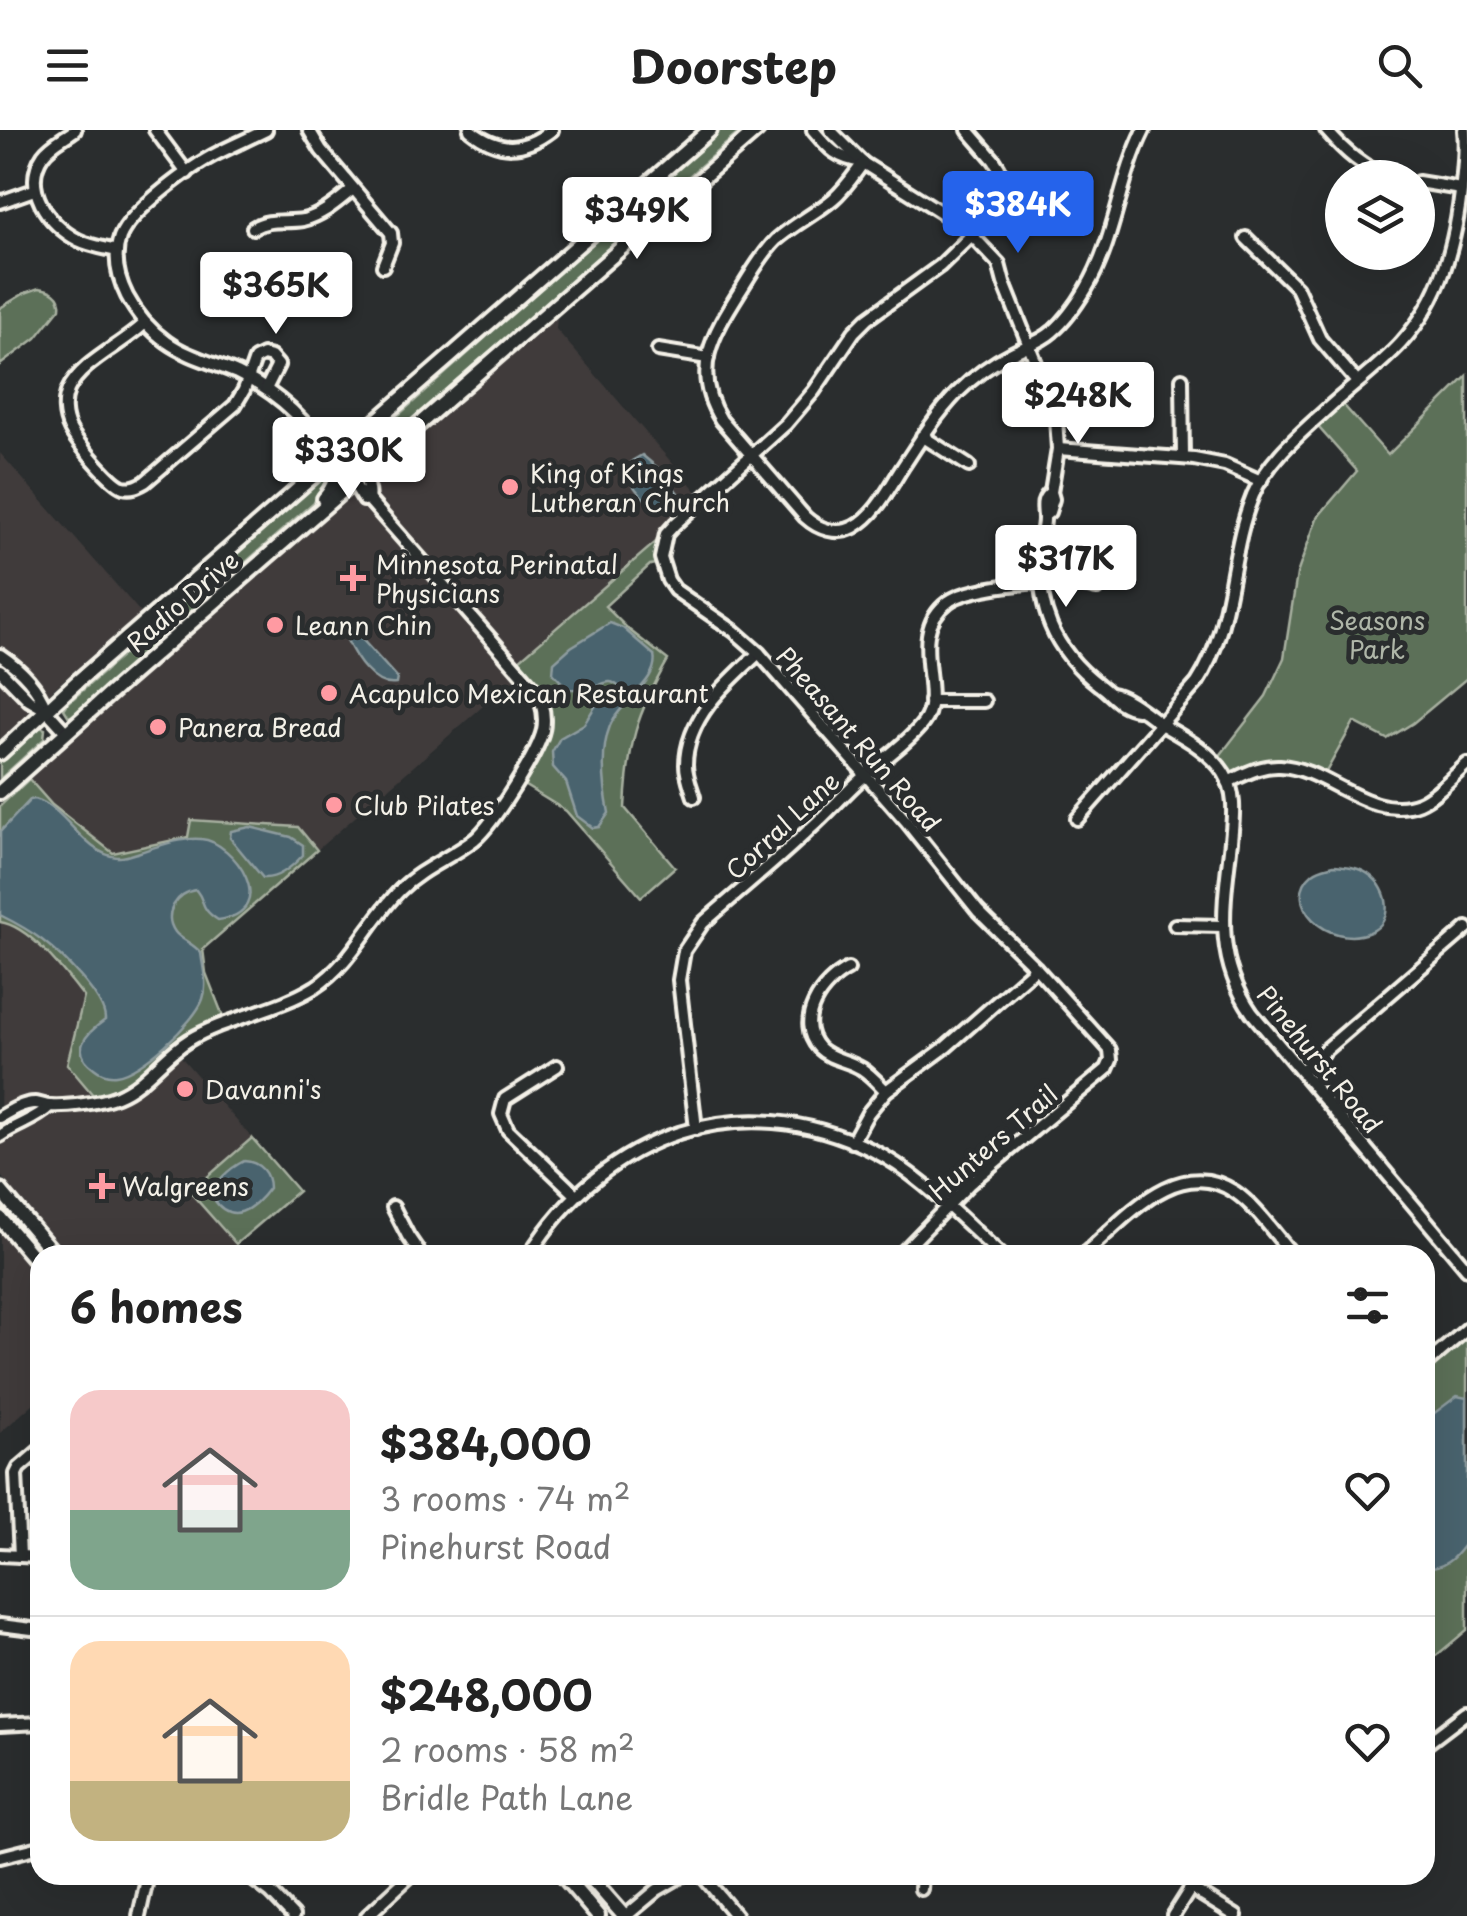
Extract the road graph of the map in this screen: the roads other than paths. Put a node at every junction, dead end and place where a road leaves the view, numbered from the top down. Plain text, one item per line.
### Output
1 (75, 130) edge
2 (155, 130) edge
3 (266, 130) edge
4 (308, 130) edge
5 (470, 130) edge
6 (552, 130) edge
7 (710, 130) edge
8 (757, 130) edge
9 (812, 130) edge
10 (830, 130) edge
11 (968, 130) edge
12 (1144, 130) edge
13 (1326, 130) edge
14 (1464, 130) edge
15 (508, 148) junction
16 (1355, 160) edge
17 (508, 162) dead end
18 (863, 162) junction
19 (187, 173) junction
20 (1435, 185) edge
21 (353, 189) junction
22 (1461, 189) junction
23 (34, 190) junction
24 (0, 202) edge
25 (253, 228) dead end
26 (973, 235) junction
27 (1246, 238) dead end
28 (117, 251) junction
29 (382, 266) dead end
30 (145, 324) junction
31 (1028, 345) junction
32 (658, 350) dead end
33 (708, 358) junction
34 (1182, 379) dead end
35 (248, 380) junction
36 (1357, 382) junction
37 (266, 390) junction
38 (385, 413) junction
39 (922, 436) junction
40 (1058, 449) junction
41 (752, 456) junction
42 (1183, 458) junction
43 (331, 460) junction
44 (969, 466) dead end
45 (368, 469) junction
46 (1261, 481) junction
47 (353, 482) junction
48 (368, 500) junction
49 (299, 529) junction
50 (1041, 583) junction
51 (1097, 588) dead end
52 (759, 654) junction
53 (0, 655) edge
54 (0, 670) edge
55 (930, 700) junction
56 (984, 701) dead end
57 (46, 710) junction
58 (1160, 724) junction
59 (66, 732) junction
60 (0, 753) edge
61 (1467, 764) edge
62 (865, 775) junction
63 (1228, 782) junction
64 (0, 792) edge
65 (694, 796) dead end
66 (1077, 818) dead end
67 (1175, 925) dead end
68 (1223, 926) junction
69 (1467, 928) edge
70 (1036, 968) junction
71 (848, 969) dead end
72 (1112, 1060) joint
73 (556, 1066) dead end
74 (1301, 1071) junction
75 (886, 1091) junction
76 (50, 1106) junction
77 (0, 1117) edge
78 (696, 1129) junction
79 (0, 1136) edge
80 (852, 1142) junction
81 (1200, 1164) dead end
82 (1201, 1178) junction
83 (0, 1190) edge
84 (576, 1194) junction
85 (393, 1207) dead end
86 (947, 1207) junction
87 (0, 1218) edge
88 (47, 1245) edge
89 (414, 1245) edge
90 (535, 1245) edge
91 (910, 1245) edge
92 (990, 1245) edge
93 (1094, 1245) edge
94 (1284, 1245) edge
95 (30, 1253) edge
96 (1467, 1269) edge
97 (1467, 1329) edge
98 (1435, 1356) edge
99 (30, 1460) edge
100 (0, 1555) edge
101 (20, 1556) junction
102 (30, 1556) edge
103 (0, 1625) edge
104 (30, 1629) edge
105 (1467, 1713) edge
106 (30, 1724) edge
107 (0, 1725) edge
108 (1435, 1737) edge
109 (30, 1850) edge
110 (0, 1857) edge
111 (146, 1885) edge
112 (260, 1885) edge
113 (400, 1885) edge
114 (572, 1885) edge
115 (597, 1885) edge
116 (666, 1885) edge
117 (710, 1885) edge
118 (921, 1885) edge
119 (1193, 1885) edge
120 (1191, 1888) junction
121 (921, 1890) dead end
122 (138, 1916) edge
123 (292, 1916) edge
124 (367, 1916) edge
125 (598, 1916) edge
126 (625, 1916) edge
127 (736, 1916) edge
128 (1172, 1916) edge
129 (1236, 1916) edge

1 - 23 street
2 - 19 street
3 - 19 street
4 - 21 street
5 - 15 street
6 - 15 street
7 - 38 main road, Radio Drive
8 - 45 main road, Radio Drive
9 - 18 street
10 - 18 street
11 - 26 street, Pheasant Run Road
12 - 31 street
13 - 16 street
14 - 22 street
15 - 17 street
18 - 26 street
18 - 33 street
19 - 28 street
20 - 22 street
21 - 25 street
21 - 29 street
22 - 36 street
23 - 24 street
23 - 28 street
26 - 31 street
26 - 41 street, Pheasant Run Road
27 - 36 street
28 - 30 street
30 - 35 street
30 - 35 street
31 - 39 street
31 - 40 street
32 - 33 street
33 - 41 street
34 - 42 street
35 - 37 street
35 - 37 street
36 - 46 street
37 - 43 street
38 - 43 main road, Radio Drive
38 - 47 main road
39 - 41 street
39 - 44 street
40 - 42 street
40 - 50 street
41 - 52 street, Pheasant Run Road
42 - 46 street
43 - 49 main road
43 - 57 main road, Radio Drive
45 - 47 main road, Radio Drive
45 - 48 street
46 - 58 street
47 - 48 street
47 - 49 main road, Radio Drive
48 - 76 street
49 - 59 main road, Radio Drive
50 - 51 street
50 - 55 street
50 - 58 street
52 - 62 street, Pheasant Run Road
52 - 65 street
53 - 57 street
54 - 57 street
55 - 56 street
55 - 62 street, Corral Lane
57 - 59 street
57 - 60 main road, Radio Drive
58 - 63 street
58 - 66 street
59 - 64 main road, Radio Drive
61 - 63 street
62 - 70 street, Pheasant Run Road
62 - 78 street, Corral Lane
63 - 68 street, Pinehurst Road
67 - 68 street
68 - 74 street, Pinehurst Road
69 - 74 street
70 - 72 street, Pheasant Run Road
70 - 75 street
71 - 75 street
72 - 86 street, Hunters Trail
73 - 84 street
74 - 96 street, Pinehurst Road
75 - 80 street
76 - 77 street
76 - 79 street
78 - 80 street
78 - 84 street
80 - 86 street
81 - 82 street
82 - 93 street
82 - 94 street
83 - 88 main road
84 - 90 street
85 - 89 street
86 - 91 street, Hunters Trail
86 - 92 street
87 - 95 main road
97 - 98 street
99 - 101 street
100 - 101 street
101 - 102 street
103 - 104 street
105 - 108 street
106 - 107 street
109 - 110 street
111 - 122 street
112 - 123 street
113 - 124 street
114 - 125 main road
115 - 126 main road
116 - 126 street
117 - 127 street
118 - 121 street
119 - 120 street
120 - 128 street
120 - 129 street

